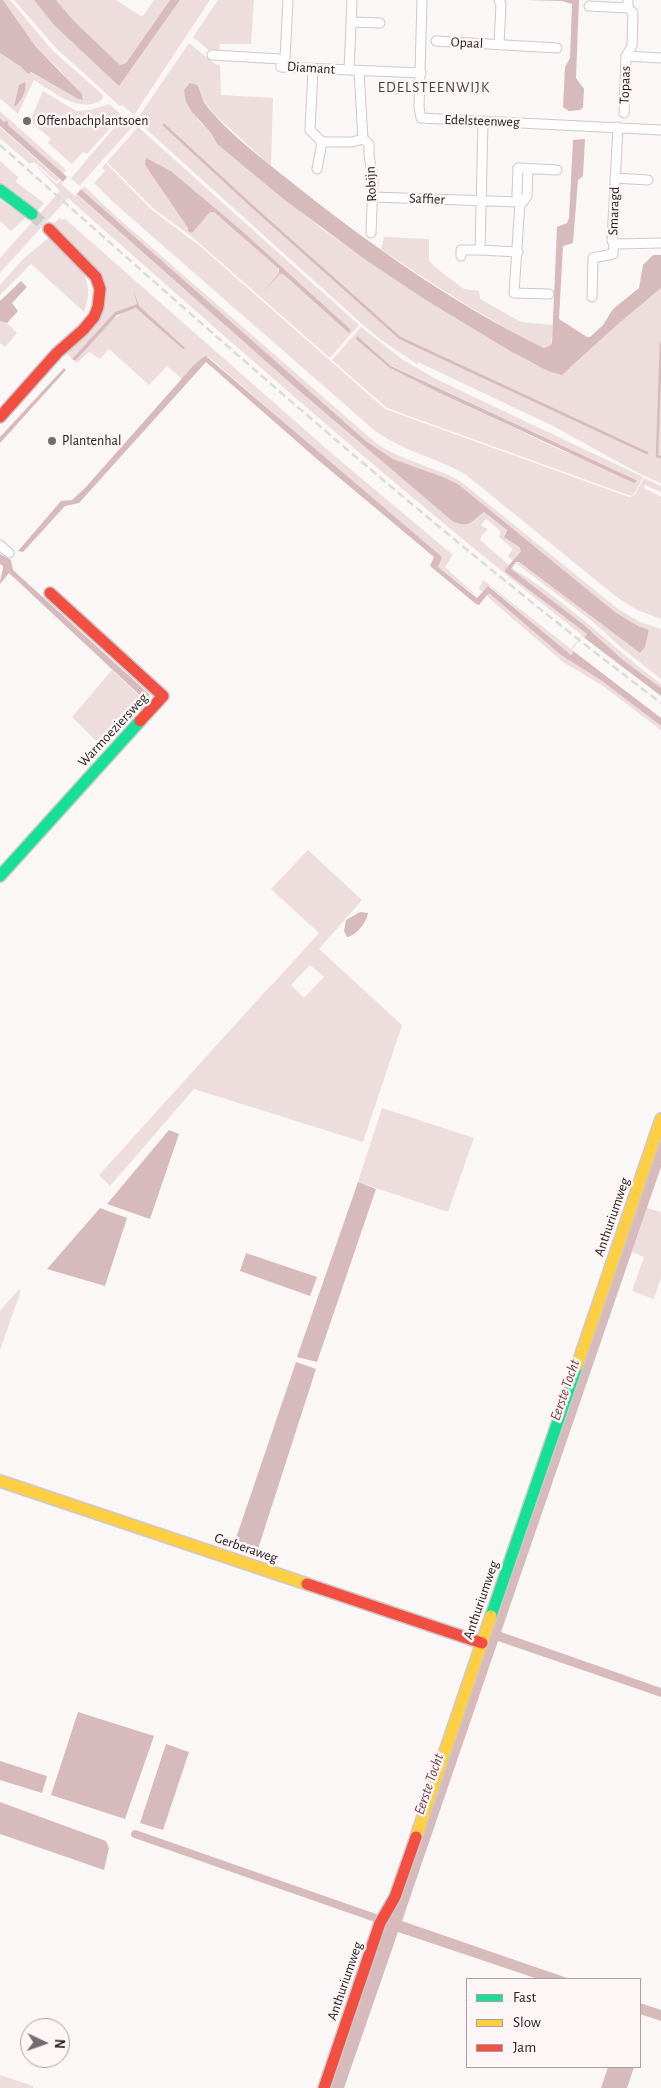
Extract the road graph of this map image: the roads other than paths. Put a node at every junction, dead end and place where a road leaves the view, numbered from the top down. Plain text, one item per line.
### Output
1 (288, 0) edge
2 (352, 0) edge
3 (422, 0) edge
4 (499, 0) edge
5 (628, 4) edge
6 (589, 6) dead end
7 (351, 22) junction
8 (380, 23) dead end
9 (436, 42) dead end
10 (499, 45) junction
11 (557, 48) dead end
12 (212, 55) dead end
13 (626, 56) junction
14 (661, 58) edge
15 (281, 59) junction
16 (313, 69) junction
17 (354, 70) junction
18 (421, 73) junction
19 (624, 113) dead end
20 (483, 122) junction
21 (618, 128) junction
22 (661, 130) edge
23 (362, 139) junction
24 (322, 142) junction
25 (317, 169) dead end
26 (557, 170) dead end
27 (615, 178) junction
28 (648, 180) dead end
29 (0, 190) edge
30 (373, 197) junction
31 (480, 200) junction
32 (520, 202) junction
33 (32, 214) tunnel mouth
34 (49, 229) tunnel mouth
35 (371, 233) dead end
36 (614, 243) junction
37 (661, 243) edge
38 (480, 250) junction
39 (518, 252) junction
40 (461, 256) dead end
41 (549, 294) dead end
42 (592, 298) dead end
43 (0, 417) edge
44 (0, 545) edge
45 (9, 553) dead end
46 (50, 593) dead end
47 (0, 876) edge
48 (661, 1119) edge
49 (0, 1481) edge
50 (482, 1644) junction
51 (324, 2088) edge

1 - 15 street, Diamant
2 - 7 street, Diamant
3 - 18 street, Edelsteenweg
4 - 10 street, Opaal
5 - 6 street, Topaas
5 - 13 street, Topaas
7 - 8 street
7 - 17 street, Diamant
9 - 10 street, Opaal
10 - 11 street, Opaal
12 - 15 street, Diamant
13 - 14 street, Topaas
13 - 19 street, Topaas
15 - 16 street, Diamant
16 - 17 street, Diamant
16 - 24 street
17 - 18 street, Diamant
17 - 23 street, Robijn
18 - 20 street, Edelsteenweg
20 - 21 street, Edelsteenweg
20 - 31 street
21 - 22 street, Edelsteenweg
21 - 27 street, Smaragd
23 - 24 street
23 - 30 street, Robijn
24 - 25 street
26 - 32 street
27 - 28 street, Smaragd
27 - 36 street, Smaragd
29 - 33 street
30 - 31 street, Saffier
30 - 35 street, Robijn
31 - 32 street, Saffier
31 - 38 street
32 - 39 street
34 - 43 street
36 - 37 street, Smaragd
36 - 42 street, Smaragd
38 - 39 street
38 - 40 street
39 - 41 street
44 - 45 street
46 - 47 street, Warmoeziersweg
48 - 50 street, Anthuriumweg
49 - 50 street, Gerberaweg
50 - 51 street, Anthuriumweg

